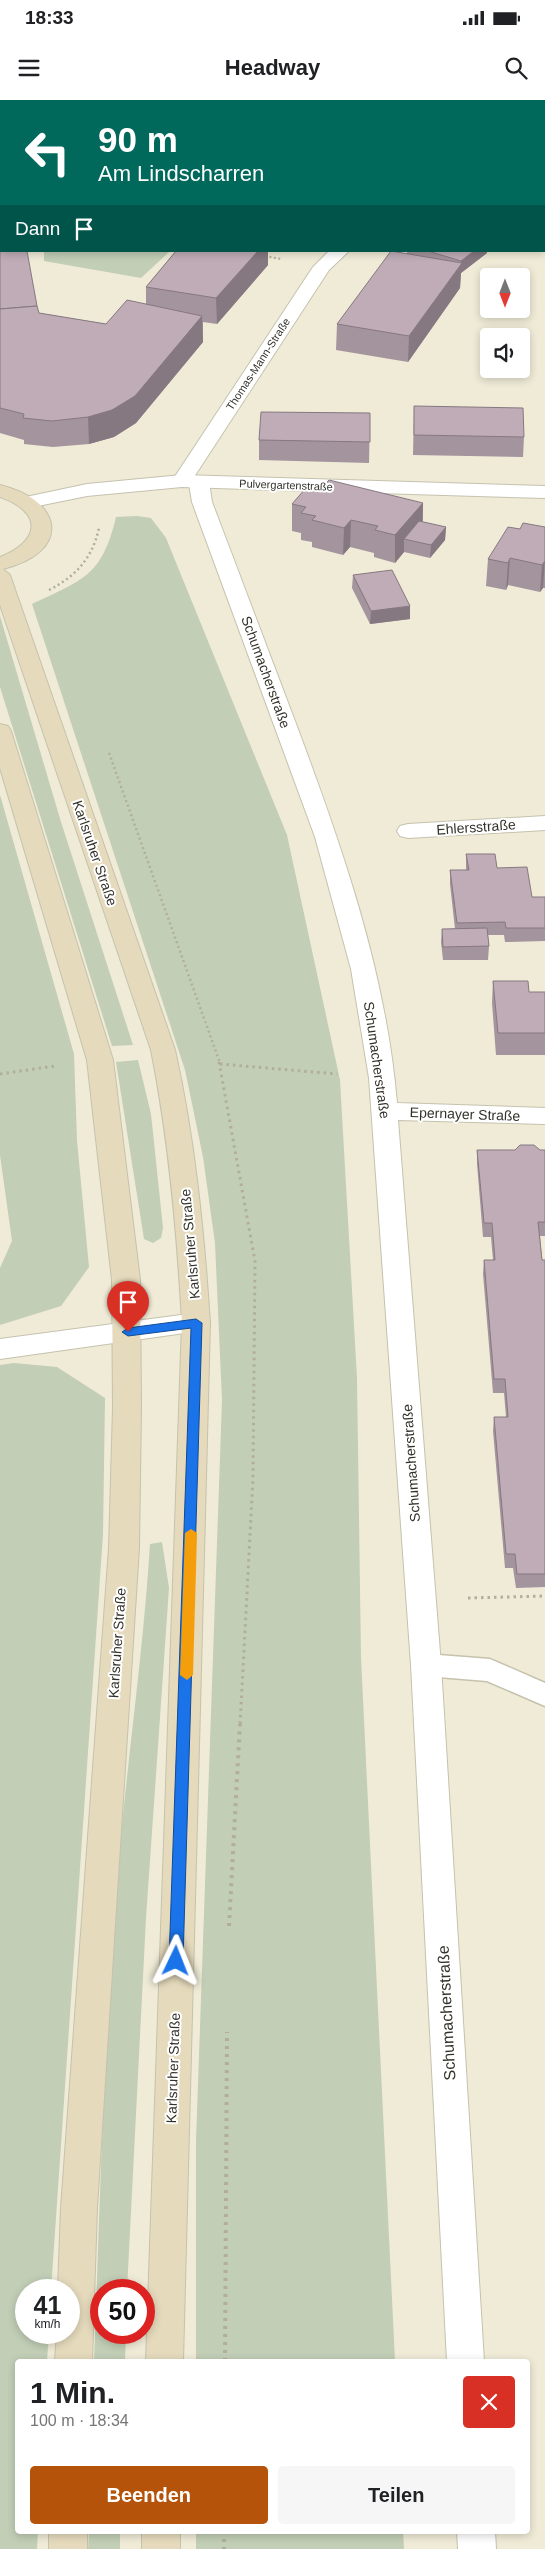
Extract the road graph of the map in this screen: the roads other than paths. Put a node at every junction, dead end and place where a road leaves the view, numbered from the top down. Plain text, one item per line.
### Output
1 (339, 252) edge
2 (190, 482) junction
3 (0, 491) edge
4 (545, 492) edge
5 (28, 502) junction
6 (0, 564) edge
7 (0, 576) edge
8 (0, 731) edge
9 (545, 822) edge
10 (408, 831) dead end
11 (386, 1111) junction
12 (545, 1116) edge
13 (196, 1323) junction
14 (128, 1332) junction
15 (0, 1348) edge
16 (426, 1664) junction
17 (545, 1695) edge
18 (74, 2359) edge
19 (165, 2359) edge
20 (466, 2359) edge
21 (68, 2534) edge
22 (161, 2534) edge
23 (476, 2534) edge
24 (68, 2549) edge
25 (161, 2549) edge
26 (477, 2549) edge

1 - 2 street, Thomas-Mann-Straße
2 - 4 street, Pulvergartenstraße
2 - 5 street, Pulvergartenstraße
2 - 11 street, Schumacherstraße
3 - 5 main road
5 - 6 main road
7 - 13 main road, Karlsruher Straße
8 - 14 main road, Karlsruher Straße
9 - 10 street, Ehlersstraße
11 - 12 street, Epernayer Straße
11 - 16 street, Schumacherstraße
13 - 14 street
13 - 19 main road, Karlsruher Straße
14 - 15 street
14 - 18 main road, Karlsruher Straße
16 - 17 lane
16 - 20 street, Schumacherstraße
21 - 24 main road
22 - 25 main road
23 - 26 street

